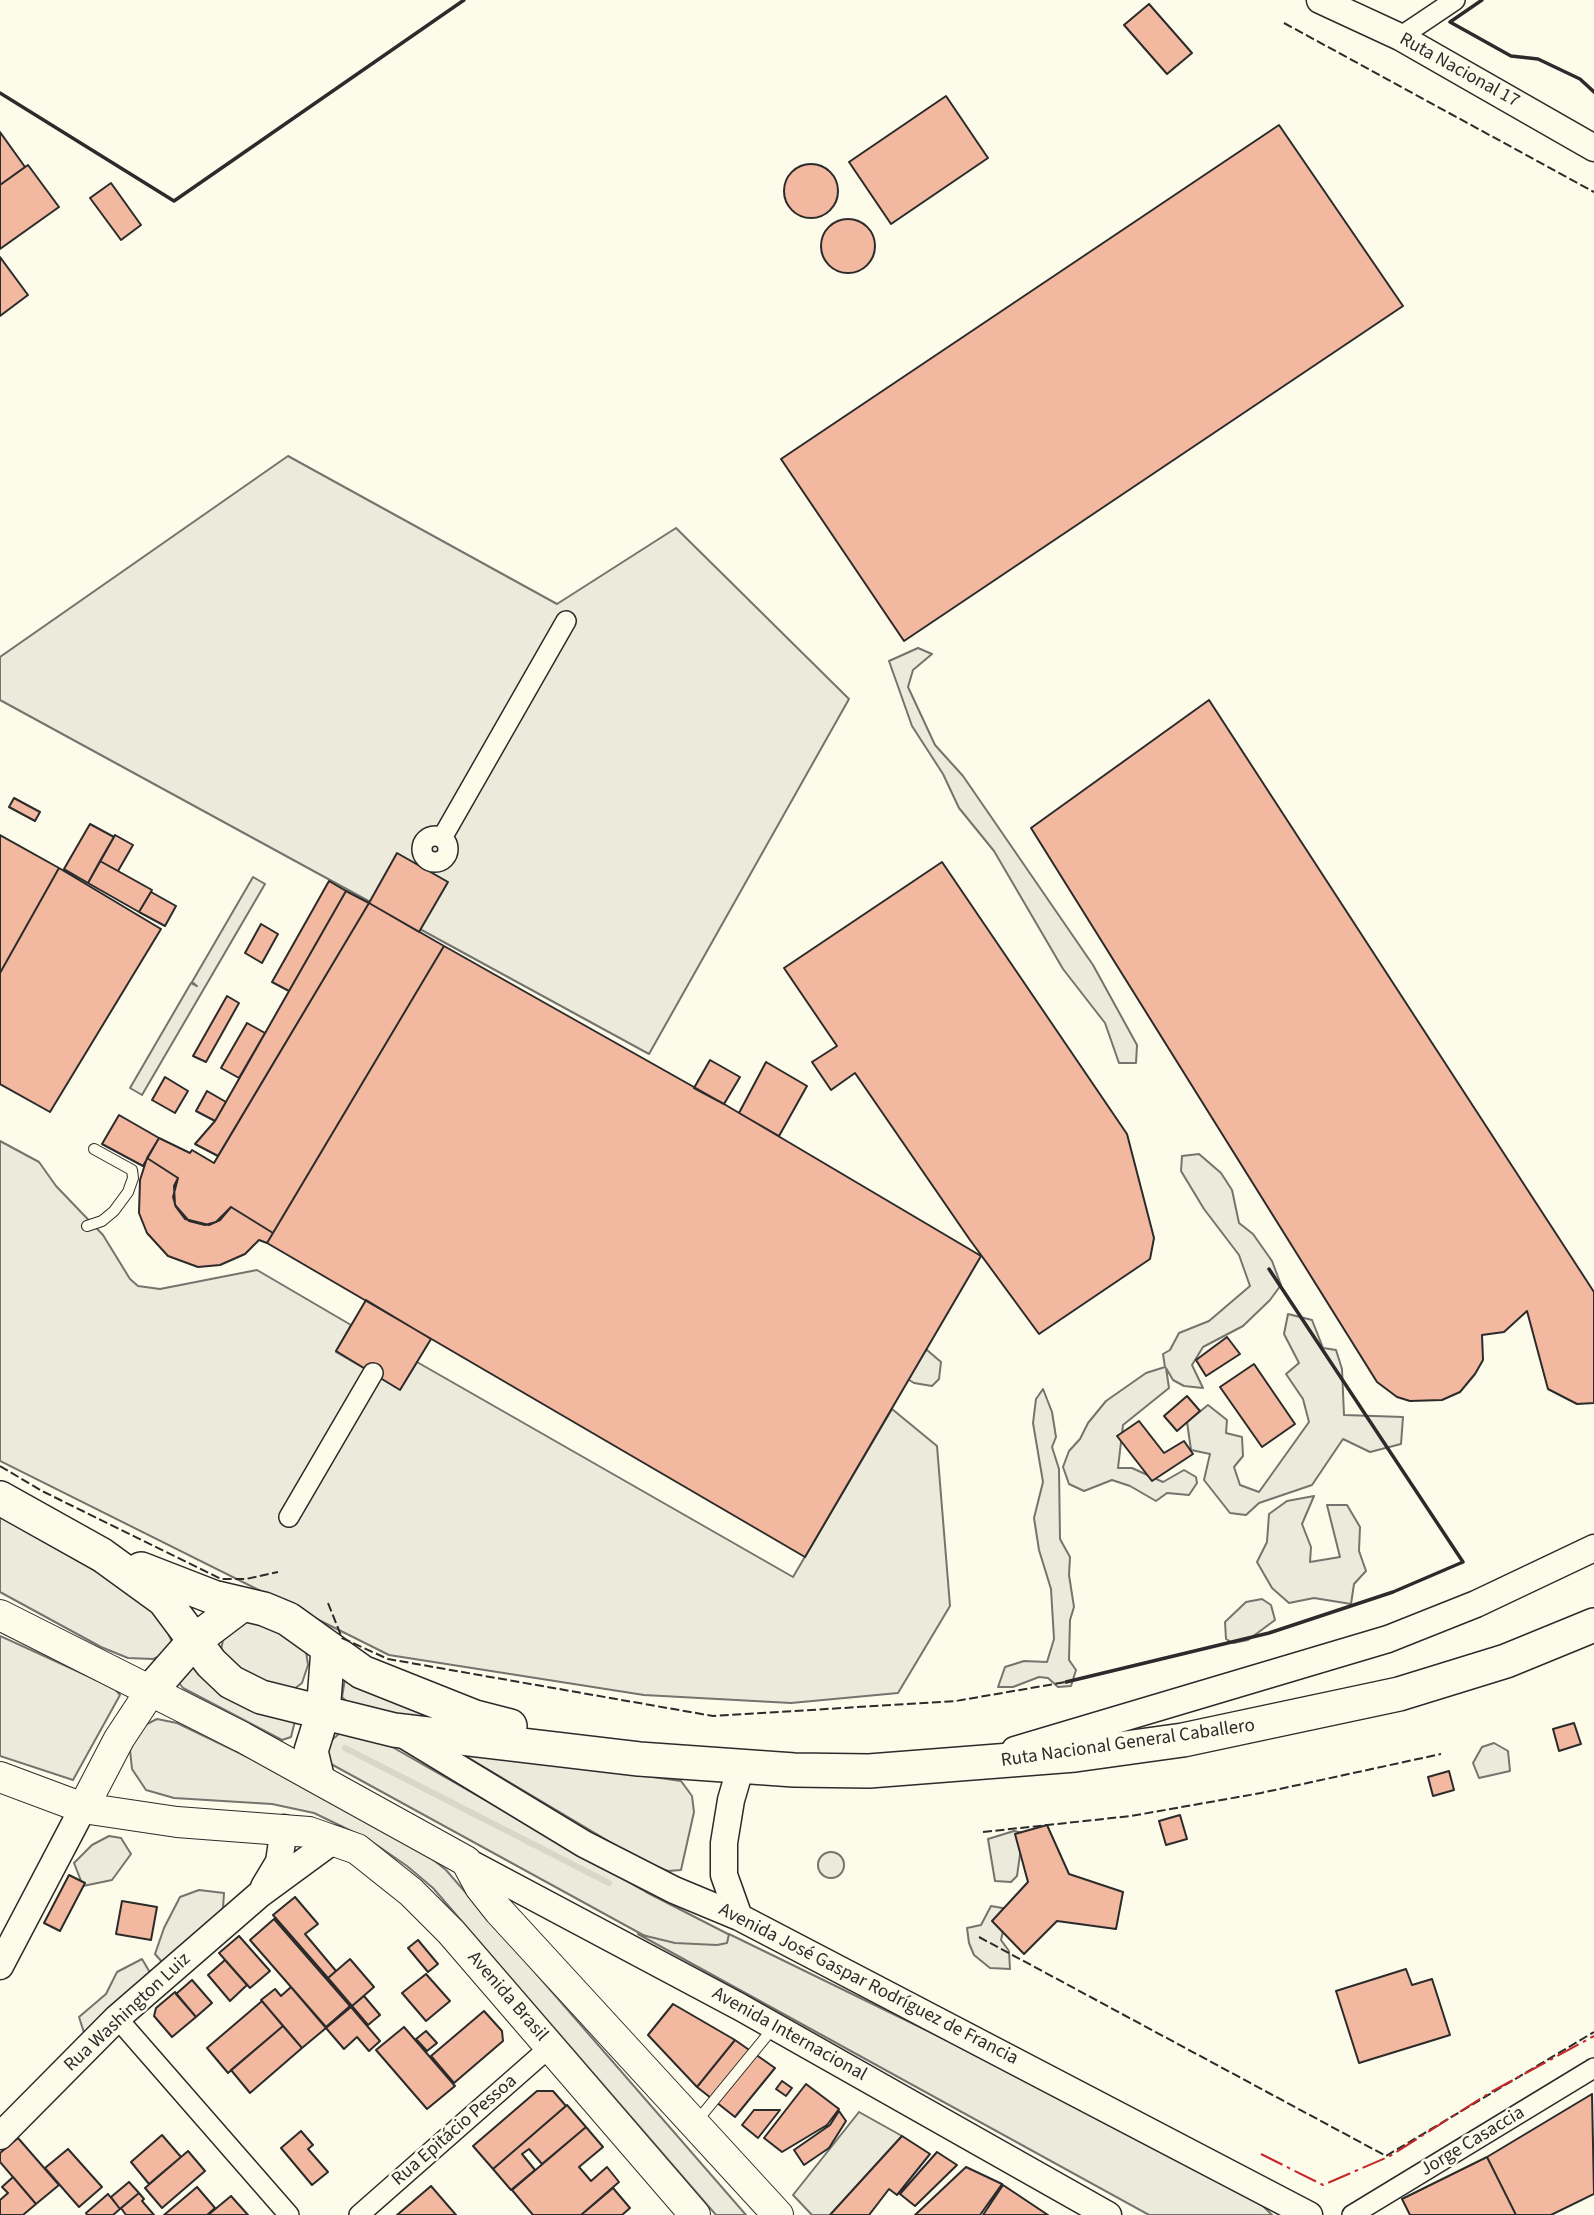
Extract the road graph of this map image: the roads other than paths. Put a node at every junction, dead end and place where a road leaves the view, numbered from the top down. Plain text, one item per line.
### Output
1 (1320, 0) edge
2 (1455, 0) edge
3 (1400, 37) junction
4 (1594, 148) edge
5 (566, 621) dead end
6 (426, 864) dead end
7 (94, 1149) dead end
8 (87, 1226) dead end
9 (373, 1373) dead end
10 (0, 1498) edge
11 (289, 1517) dead end
12 (1594, 1548) edge
13 (102, 1555) junction
14 (243, 1604) junction
15 (0, 1615) edge
16 (1594, 1625) edge
17 (194, 1641) junction
18 (328, 1649) junction
19 (152, 1689) junction
20 (323, 1713) junction
21 (394, 1730) junction
22 (565, 1748) junction
23 (109, 1757) junction
24 (741, 1766) junction
25 (963, 1766) junction
26 (317, 1776) junction
27 (0, 1777) edge
28 (82, 1808) junction
29 (154, 1819) junction
30 (284, 1828) junction
31 (335, 1839) junction
32 (466, 1861) junction
33 (260, 1894) junction
34 (739, 1917) junction
35 (0, 1966) edge
36 (117, 2018) junction
37 (775, 2027) junction
38 (550, 2047) junction
39 (1594, 2068) edge
40 (694, 2124) junction
41 (0, 2136) edge
42 (289, 2215) edge
43 (359, 2215) edge
44 (695, 2215) edge
45 (778, 2215) edge
46 (1108, 2215) edge
47 (1309, 2215) edge
48 (1352, 2215) edge

1 - 3 main road, Ruta Nacional 17
2 - 3 street
3 - 4 main road, Ruta Nacional 17
5 - 6 street
7 - 8 lane
9 - 11 street
10 - 13 highway
12 - 25 main road
13 - 14 highway, Ruta Nacional General Caballero
13 - 17 highway, Ruta Nacional General Caballero
14 - 17 highway
14 - 18 highway, Ruta Nacional General Caballero
15 - 19 main road
16 - 25 highway, Ruta Nacional General Caballero
17 - 19 highway
17 - 20 highway, Ruta Nacional General Caballero
18 - 20 highway
18 - 22 highway, Ruta Nacional General Caballero
19 - 23 main road
19 - 26 main road
20 - 21 highway, Ruta Nacional General Caballero
20 - 26 highway
21 - 22 highway, Ruta Nacional General Caballero
21 - 34 main road, Avenida José Gaspar Rodríguez de Francia
22 - 24 highway, Ruta Nacional General Caballero
23 - 28 main road
23 - 29 main road
24 - 25 highway, Ruta Nacional General Caballero
24 - 34 main road
26 - 32 main road
27 - 28 main road, Avenida Brasil
28 - 29 main road, Avenida Brasil
28 - 35 main road
29 - 30 main road, Avenida Brasil
30 - 31 main road, Avenida Brasil
30 - 33 main road, Rua Washington Luiz
31 - 33 main road, Rua Washington Luiz
31 - 38 main road, Avenida Brasil
32 - 37 main road, Avenida Internacional
32 - 40 main road
33 - 36 main road, Rua Washington Luiz
34 - 47 main road, Avenida José Gaspar Rodríguez de Francia
36 - 41 main road, Rua Washington Luiz
36 - 42 street
37 - 40 lane
37 - 46 main road, Avenida Internacional
38 - 43 street, Rua Epitácio Pessoa
38 - 44 main road, Avenida Brasil
39 - 48 street, Jorge Casaccia
40 - 45 main road

